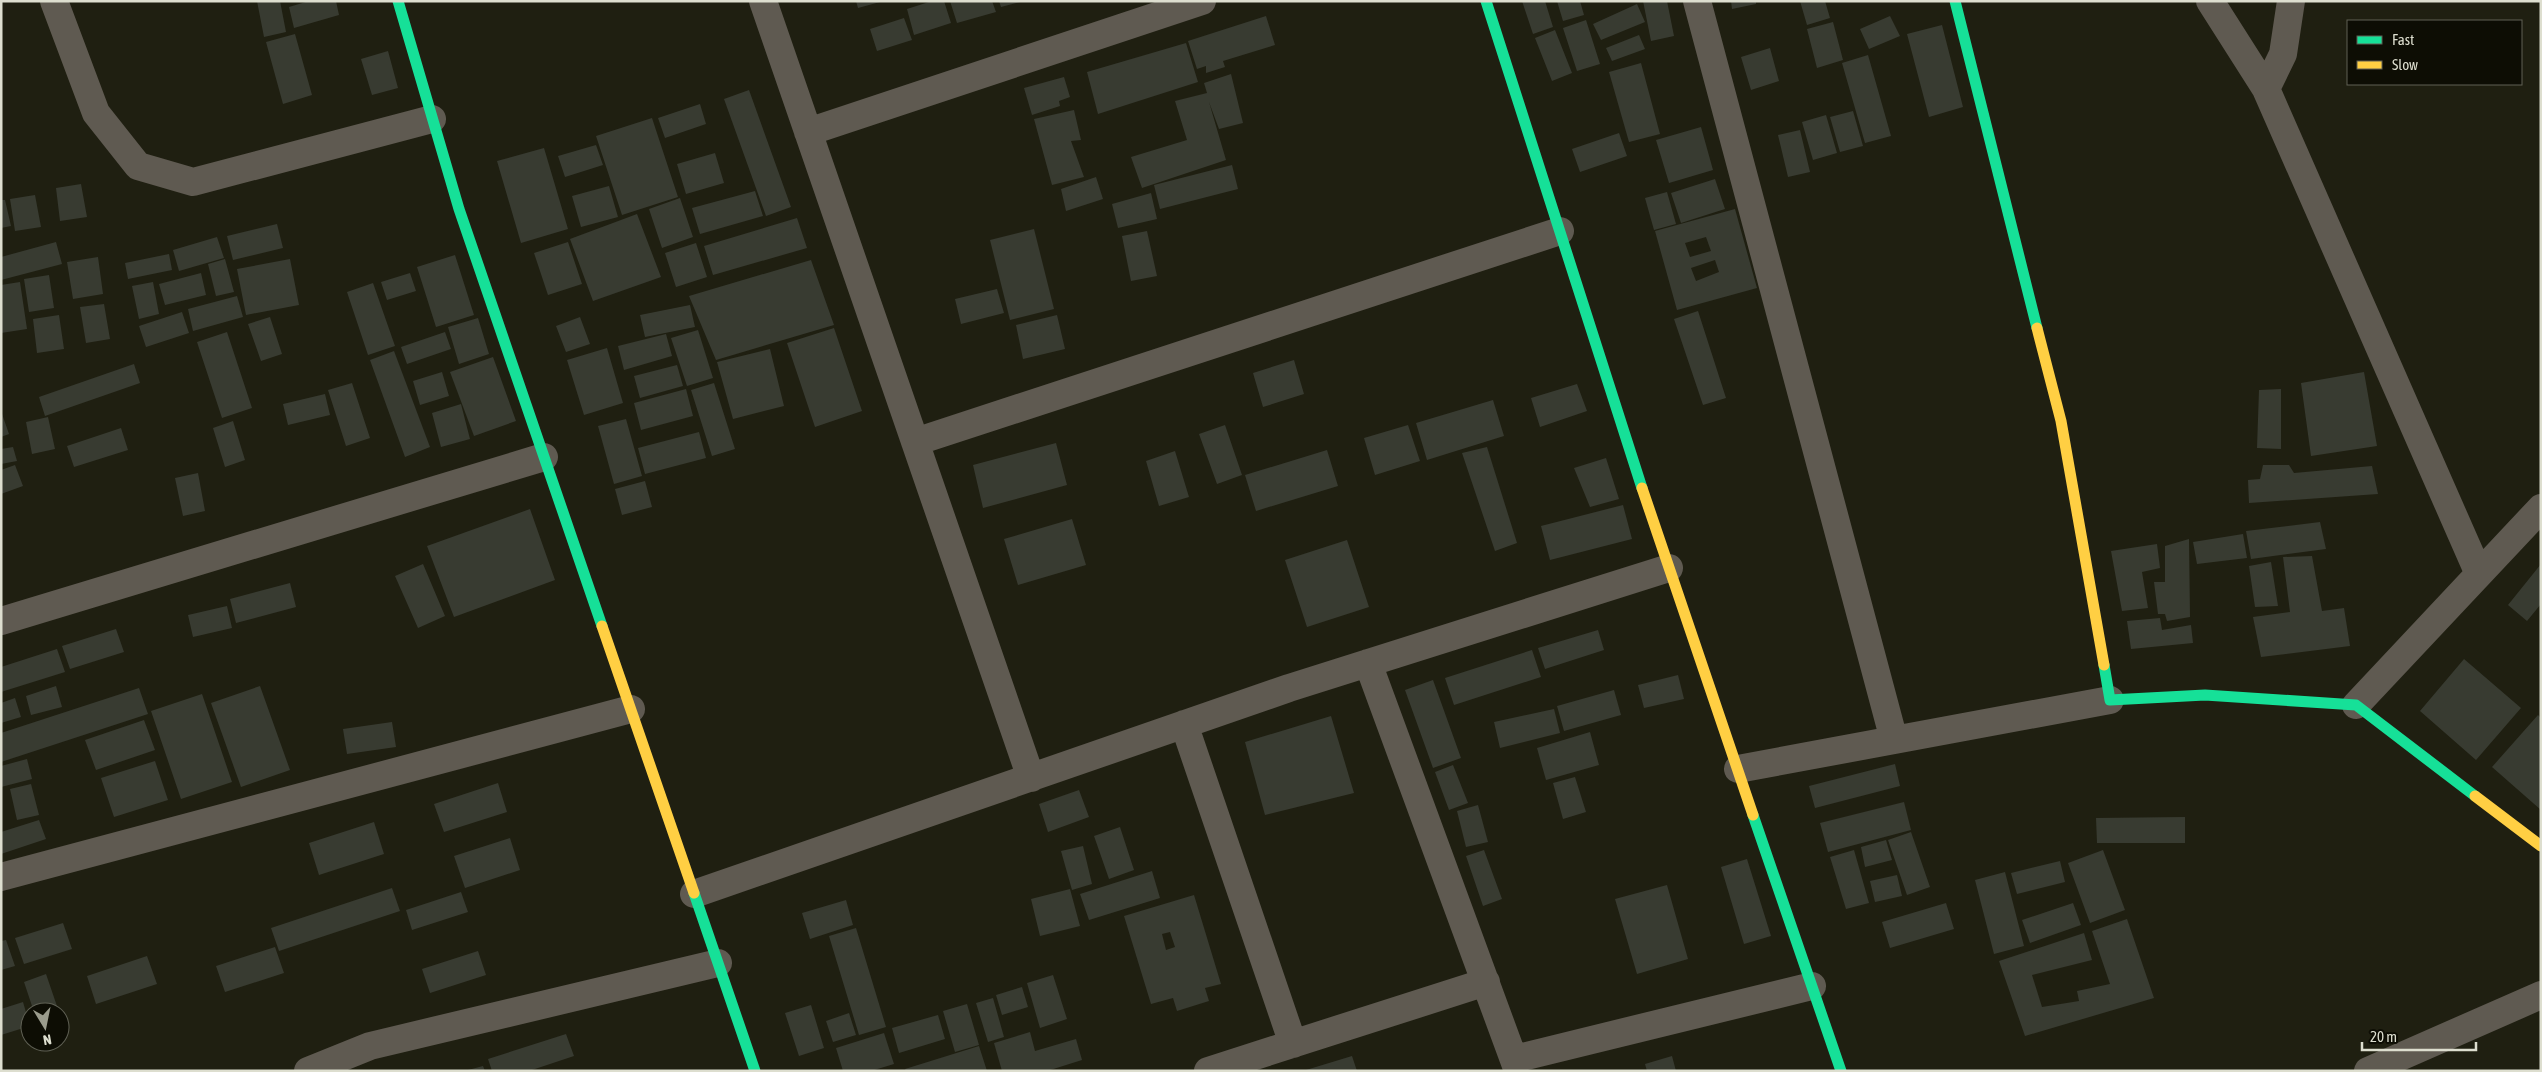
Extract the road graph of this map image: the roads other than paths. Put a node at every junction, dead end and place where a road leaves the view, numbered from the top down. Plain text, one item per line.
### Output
1 (54, 1) edge
2 (398, 1) edge
3 (763, 1) edge
4 (1202, 1) edge
5 (1486, 1) edge
6 (1697, 1) edge
7 (1954, 1) edge
8 (2210, 1) edge
9 (2291, 1) edge
10 (2266, 89) junction
11 (432, 118) junction
12 (808, 132) junction
13 (1560, 231) junction
14 (916, 442) junction
15 (544, 456) junction
16 (2541, 508) edge
17 (1669, 568) junction
18 (2479, 574) junction
19 (1, 621) edge
20 (1368, 663) junction
21 (2110, 700) junction
22 (2356, 705) junction
23 (631, 709) junction
24 (1184, 724) junction
25 (1894, 740) junction
26 (1738, 769) junction
27 (1031, 778) junction
28 (2541, 846) edge
29 (1, 877) edge
30 (694, 894) junction
31 (718, 963) junction
32 (1486, 982) junction
33 (1812, 986) junction
34 (2541, 995) edge
35 (1293, 1044) junction
36 (1516, 1065) edge
37 (308, 1071) edge
38 (755, 1071) edge
39 (1208, 1071) edge
40 (1841, 1071) edge
41 (2368, 1071) edge

1 - 11 street
2 - 11 street
3 - 12 street
4 - 12 street
5 - 13 street
6 - 25 street
7 - 21 street
8 - 10 street
9 - 10 street
10 - 18 street
11 - 15 street
12 - 14 street
13 - 14 street
13 - 17 street
14 - 27 street
15 - 19 street
15 - 23 street
16 - 18 street
17 - 20 street
17 - 26 street
18 - 22 street
20 - 24 street
20 - 32 street
21 - 22 street
21 - 25 street
22 - 28 street
23 - 29 street
23 - 30 street
24 - 27 street
24 - 35 street
25 - 26 street
26 - 33 street
27 - 30 street
30 - 31 street
31 - 37 street
31 - 38 street
32 - 35 street
32 - 36 street
33 - 36 street
33 - 40 street
34 - 41 street
35 - 39 street

